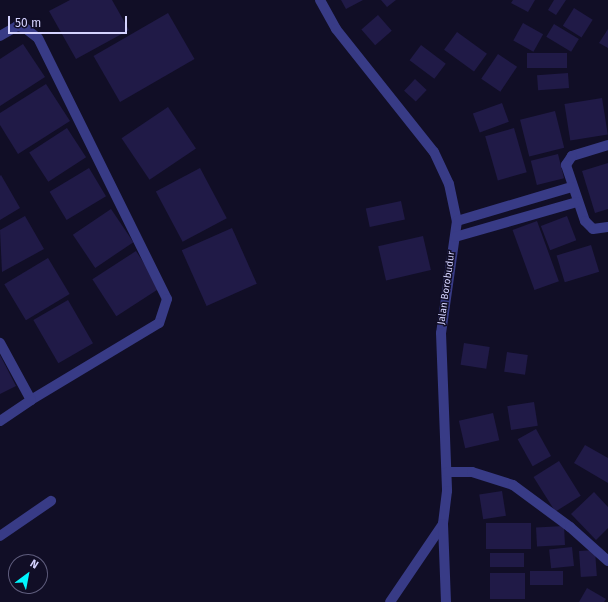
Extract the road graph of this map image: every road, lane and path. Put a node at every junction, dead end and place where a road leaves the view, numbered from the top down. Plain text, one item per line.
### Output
1 (320, 0) edge
2 (0, 36) edge
3 (608, 145) edge
4 (572, 187) junction
5 (577, 202) junction
6 (457, 221) junction
7 (608, 227) edge
8 (455, 237) junction
9 (0, 343) edge
10 (31, 400) junction
11 (0, 421) edge
12 (447, 472) junction
13 (51, 501) dead end
14 (443, 524) junction
15 (0, 536) edge
16 (608, 561) edge
17 (390, 602) edge
18 (446, 602) edge

1 - 6 street, Jalan Borobudur
2 - 10 street
3 - 4 street
4 - 5 street
4 - 6 street
5 - 7 street
5 - 8 street
6 - 8 street, Jalan Borobudur
8 - 12 street, Jalan Borobudur
9 - 10 street
10 - 11 street
12 - 14 street, Jalan Borobudur
12 - 16 street
13 - 15 street
14 - 17 street, Jalan Borobudur
14 - 18 street

